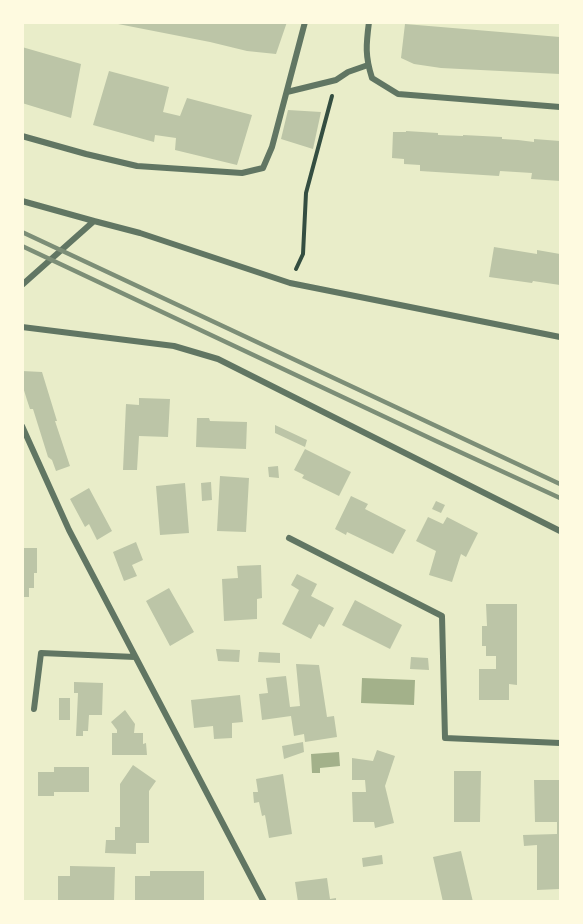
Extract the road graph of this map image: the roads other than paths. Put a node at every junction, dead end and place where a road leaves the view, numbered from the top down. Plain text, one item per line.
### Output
1 (305, 22) edge
2 (369, 22) edge
3 (368, 65) junction
4 (287, 92) junction
5 (561, 107) edge
6 (22, 136) edge
7 (22, 201) edge
8 (93, 221) junction
9 (22, 285) edge
10 (22, 327) edge
11 (561, 337) edge
12 (22, 426) edge
13 (561, 531) edge
14 (289, 538) dead end
15 (135, 657) junction
16 (34, 709) dead end
17 (561, 743) edge
18 (264, 902) edge

1 - 4 street
2 - 3 street
3 - 4 street
3 - 5 street
4 - 6 street
7 - 8 street
8 - 9 street
8 - 11 street
10 - 13 street
12 - 15 street
14 - 17 street
15 - 16 street
15 - 18 street

